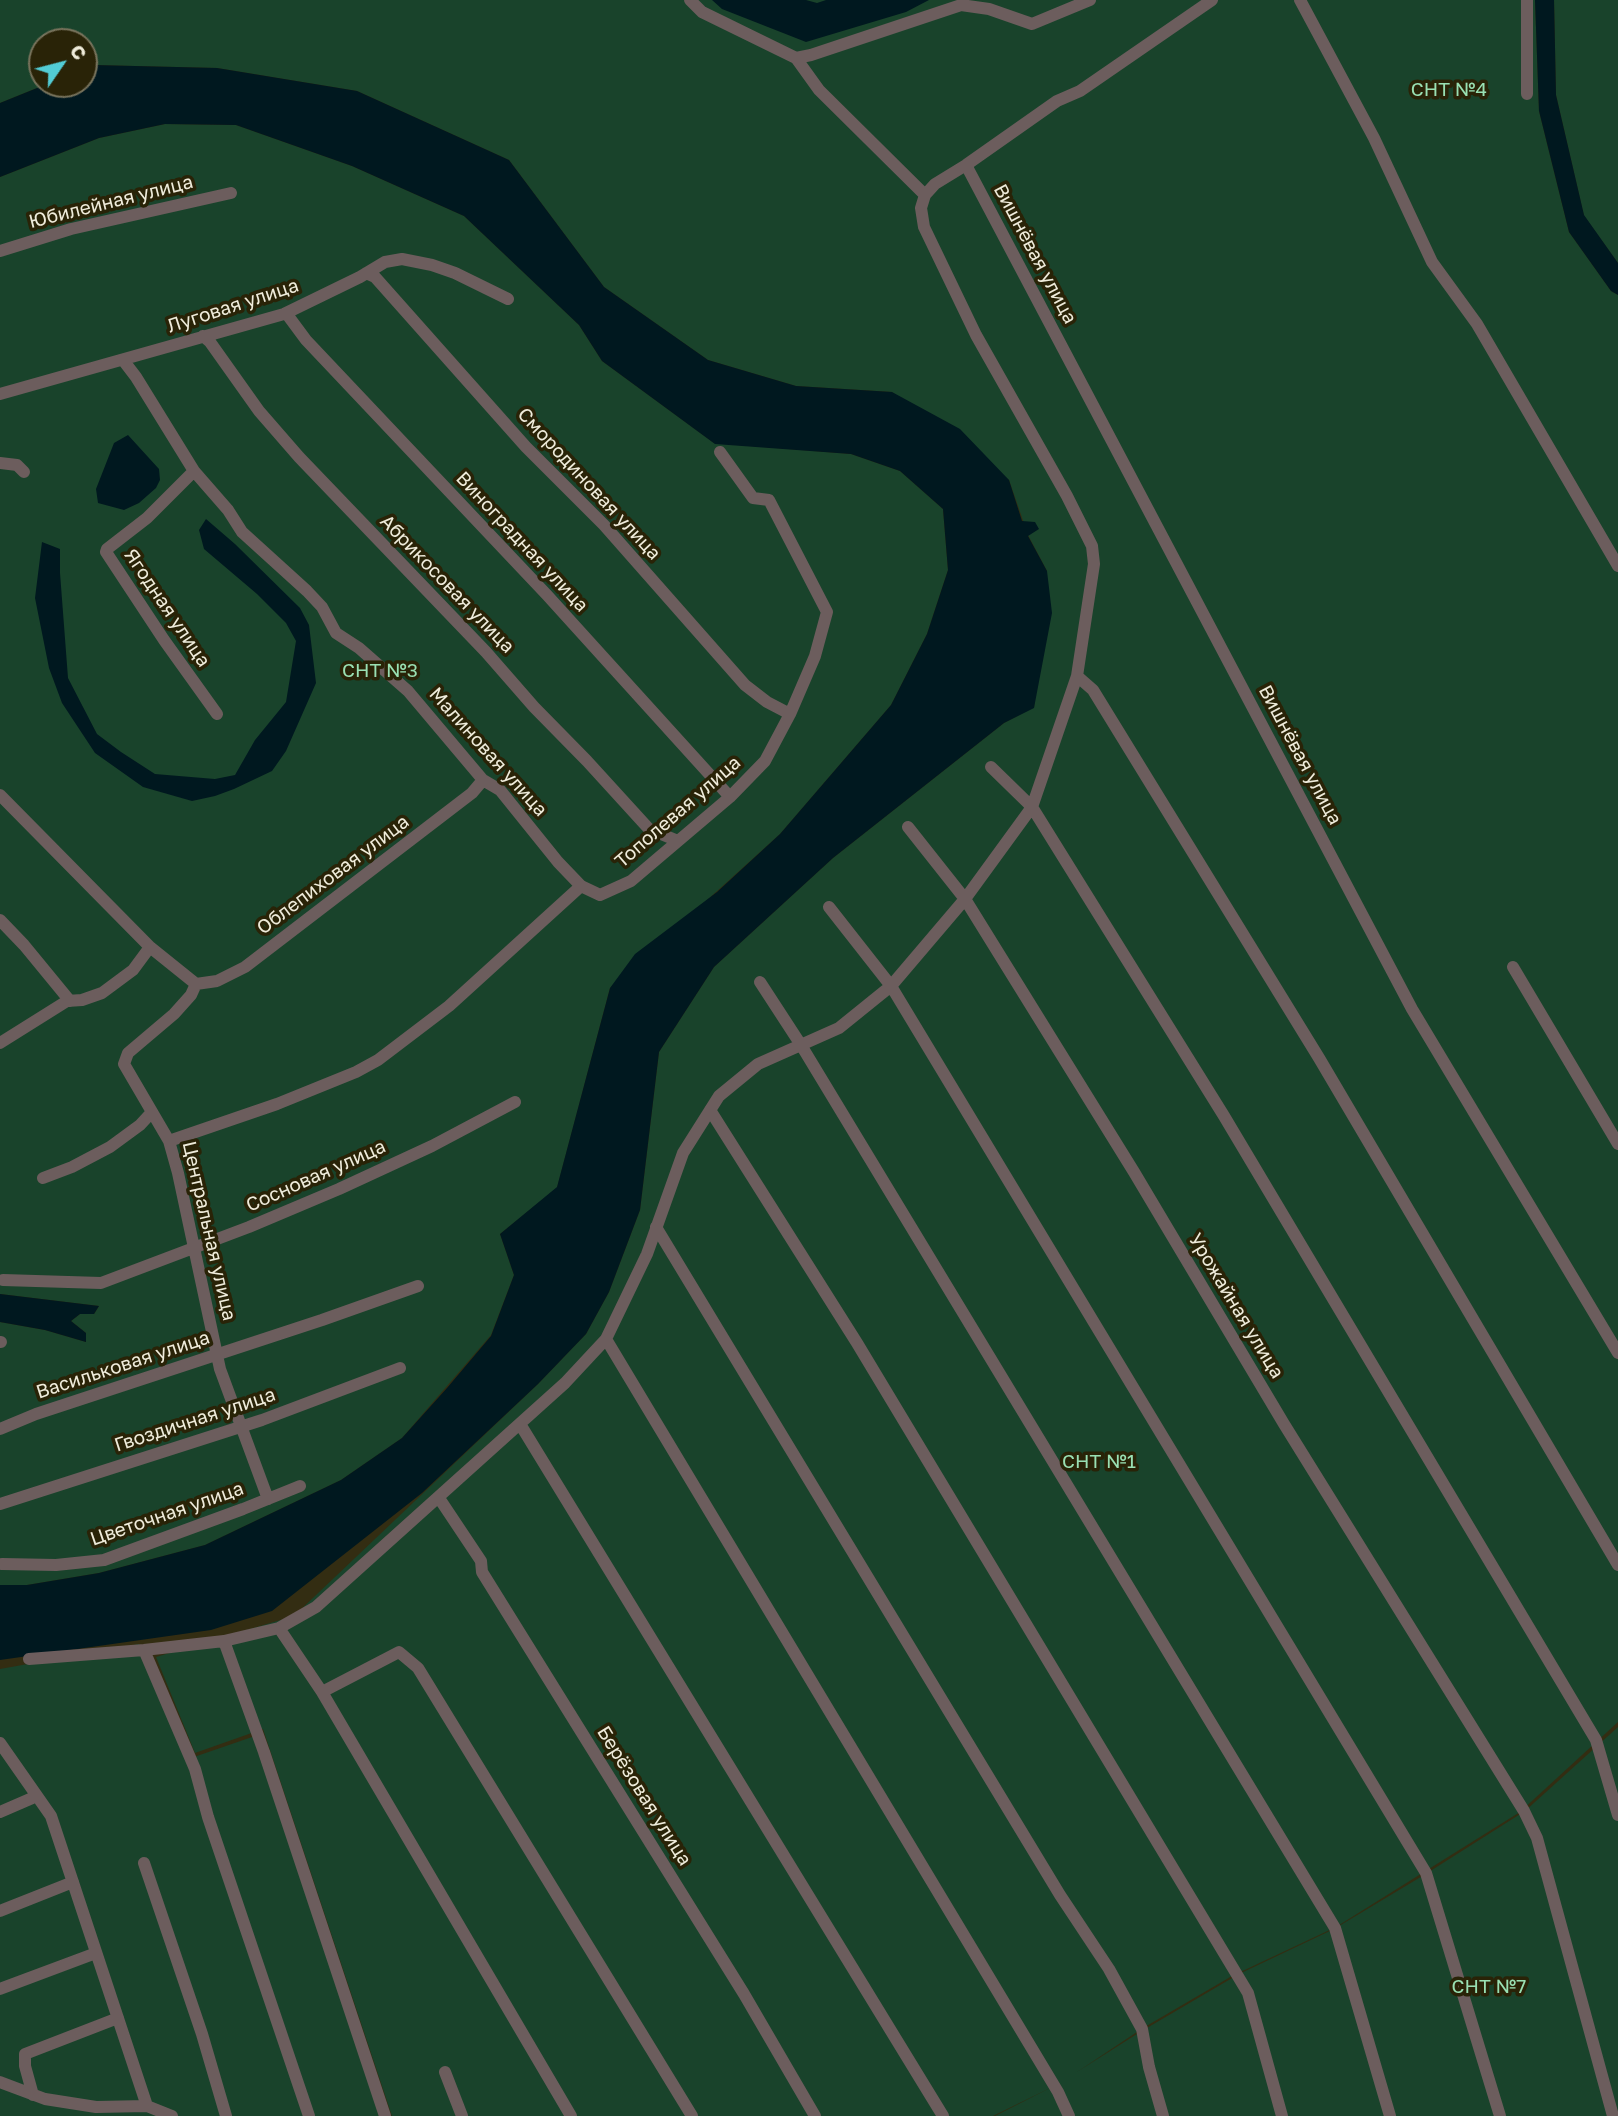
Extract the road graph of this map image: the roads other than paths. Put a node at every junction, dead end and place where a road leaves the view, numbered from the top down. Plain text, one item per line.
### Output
1 (690, 0) edge
2 (1090, 0) edge
3 (1212, 0) edge
4 (1300, 0) edge
5 (1527, 0) edge
6 (796, 58) junction
7 (1527, 94) dead end
8 (966, 165) junction
9 (231, 193) dead end
10 (925, 195) junction
11 (0, 251) edge
12 (366, 274) junction
13 (508, 299) dead end
14 (286, 313) junction
15 (203, 336) junction
16 (123, 360) junction
17 (0, 394) edge
18 (720, 453) dead end
19 (0, 463) edge
20 (194, 471) junction
21 (24, 472) dead end
22 (1618, 566) edge
23 (1077, 676) junction
24 (217, 714) dead end
25 (790, 714) junction
26 (991, 767) dead end
27 (483, 779) junction
28 (0, 794) edge
29 (730, 797) junction
30 (1032, 807) junction
31 (908, 827) dead end
32 (678, 841) junction
33 (581, 886) junction
34 (965, 899) junction
35 (829, 907) dead end
36 (0, 920) edge
37 (150, 947) junction
38 (1513, 967) dead end
39 (760, 982) dead end
40 (196, 984) junction
41 (891, 986) junction
42 (70, 1001) junction
43 (0, 1043) edge
44 (801, 1045) junction
45 (515, 1102) dead end
46 (710, 1110) junction
47 (152, 1112) junction
48 (169, 1141) junction
49 (1618, 1144) edge
50 (43, 1178) dead end
51 (656, 1227) junction
52 (194, 1248) junction
53 (3, 1280) dead end
54 (418, 1286) dead end
55 (606, 1339) junction
56 (1618, 1353) edge
57 (217, 1354) junction
58 (400, 1368) dead end
59 (520, 1424) junction
60 (242, 1426) junction
61 (0, 1429) edge
62 (300, 1486) dead end
63 (439, 1498) junction
64 (268, 1499) junction
65 (0, 1504) edge
66 (2, 1564) dead end
67 (1618, 1565) edge
68 (279, 1628) junction
69 (224, 1641) junction
70 (144, 1650) junction
71 (29, 1659) dead end
72 (321, 1692) junction
73 (0, 1742) edge
74 (37, 1796) junction
75 (0, 1812) edge
76 (1618, 1815) edge
77 (144, 1863) dead end
78 (73, 1882) junction
79 (0, 1911) edge
80 (96, 1953) junction
81 (0, 1989) edge
82 (118, 2018) junction
83 (445, 2072) dead end
84 (0, 2082) edge
85 (33, 2095) junction
86 (147, 2106) junction
87 (172, 2116) edge
88 (226, 2116) edge
89 (309, 2116) edge
90 (385, 2116) edge
91 (462, 2116) edge
92 (571, 2116) edge
93 (692, 2116) edge
94 (815, 2116) edge
95 (943, 2116) edge
96 (1069, 2116) edge
97 (1163, 2116) edge
98 (1282, 2116) edge
99 (1390, 2116) edge
100 (1500, 2116) edge
101 (1613, 2116) edge

1 - 6 street
2 - 6 street
3 - 8 street
4 - 22 street
5 - 7 street
6 - 10 street
8 - 10 street
8 - 56 street, Вишнёвая улица
9 - 11 street, Юбилейная улица
10 - 23 street
12 - 13 street, Луговая улица
12 - 14 street, Луговая улица
12 - 25 street, Смородиновая улица
14 - 15 street, Луговая улица
14 - 29 street, Виноградная улица
15 - 16 street, Луговая улица
15 - 32 street, Абрикосовая улица
16 - 17 street, Луговая улица
16 - 20 street, Малиновая улица
18 - 25 street, Тополевая улица
19 - 21 street
20 - 24 street, Ягодная улица
20 - 27 street, Малиновая улица
23 - 30 street
23 - 67 street
25 - 29 street, Тополевая улица
26 - 30 street
27 - 33 street, Малиновая улица
27 - 40 street, Облепиховая улица
28 - 37 street
29 - 32 street, Тополевая улица
30 - 34 street
30 - 76 street
31 - 34 street, Урожайная улица
32 - 33 street, Тополевая улица
33 - 48 street
34 - 41 street
34 - 101 street, Урожайная улица
35 - 41 street
36 - 42 street
37 - 40 street
37 - 42 street
38 - 49 street
39 - 44 street
40 - 47 street, Центральная улица
41 - 44 street
41 - 100 street
42 - 43 street
44 - 46 street
44 - 99 street
45 - 52 street, Сосновая улица
46 - 51 street
46 - 98 street
47 - 48 street, Центральная улица
47 - 50 street
48 - 52 street, Центральная улица
51 - 55 street
51 - 97 street
52 - 53 street, Сосновая улица
52 - 57 street, Центральная улица
54 - 57 street, Васильковая улица
55 - 59 street
55 - 96 street
57 - 60 street, Центральная улица
57 - 61 street, Васильковая улица
58 - 60 street, Гвоздичная улица
59 - 63 street
59 - 95 street
60 - 64 street, Центральная улица
60 - 65 street, Гвоздичная улица
62 - 64 street, Цветочная улица
63 - 68 street
63 - 94 street, Берёзовая улица
64 - 66 street, Цветочная улица
68 - 69 street
68 - 72 street
69 - 70 street
69 - 90 street
70 - 71 street
70 - 89 street
72 - 92 street
72 - 93 street
73 - 74 street
74 - 75 street
74 - 78 street
77 - 88 street
78 - 79 street
78 - 80 street
80 - 81 street
80 - 82 street
82 - 85 street
82 - 86 street
83 - 91 street
84 - 85 street
85 - 86 street
86 - 87 street

